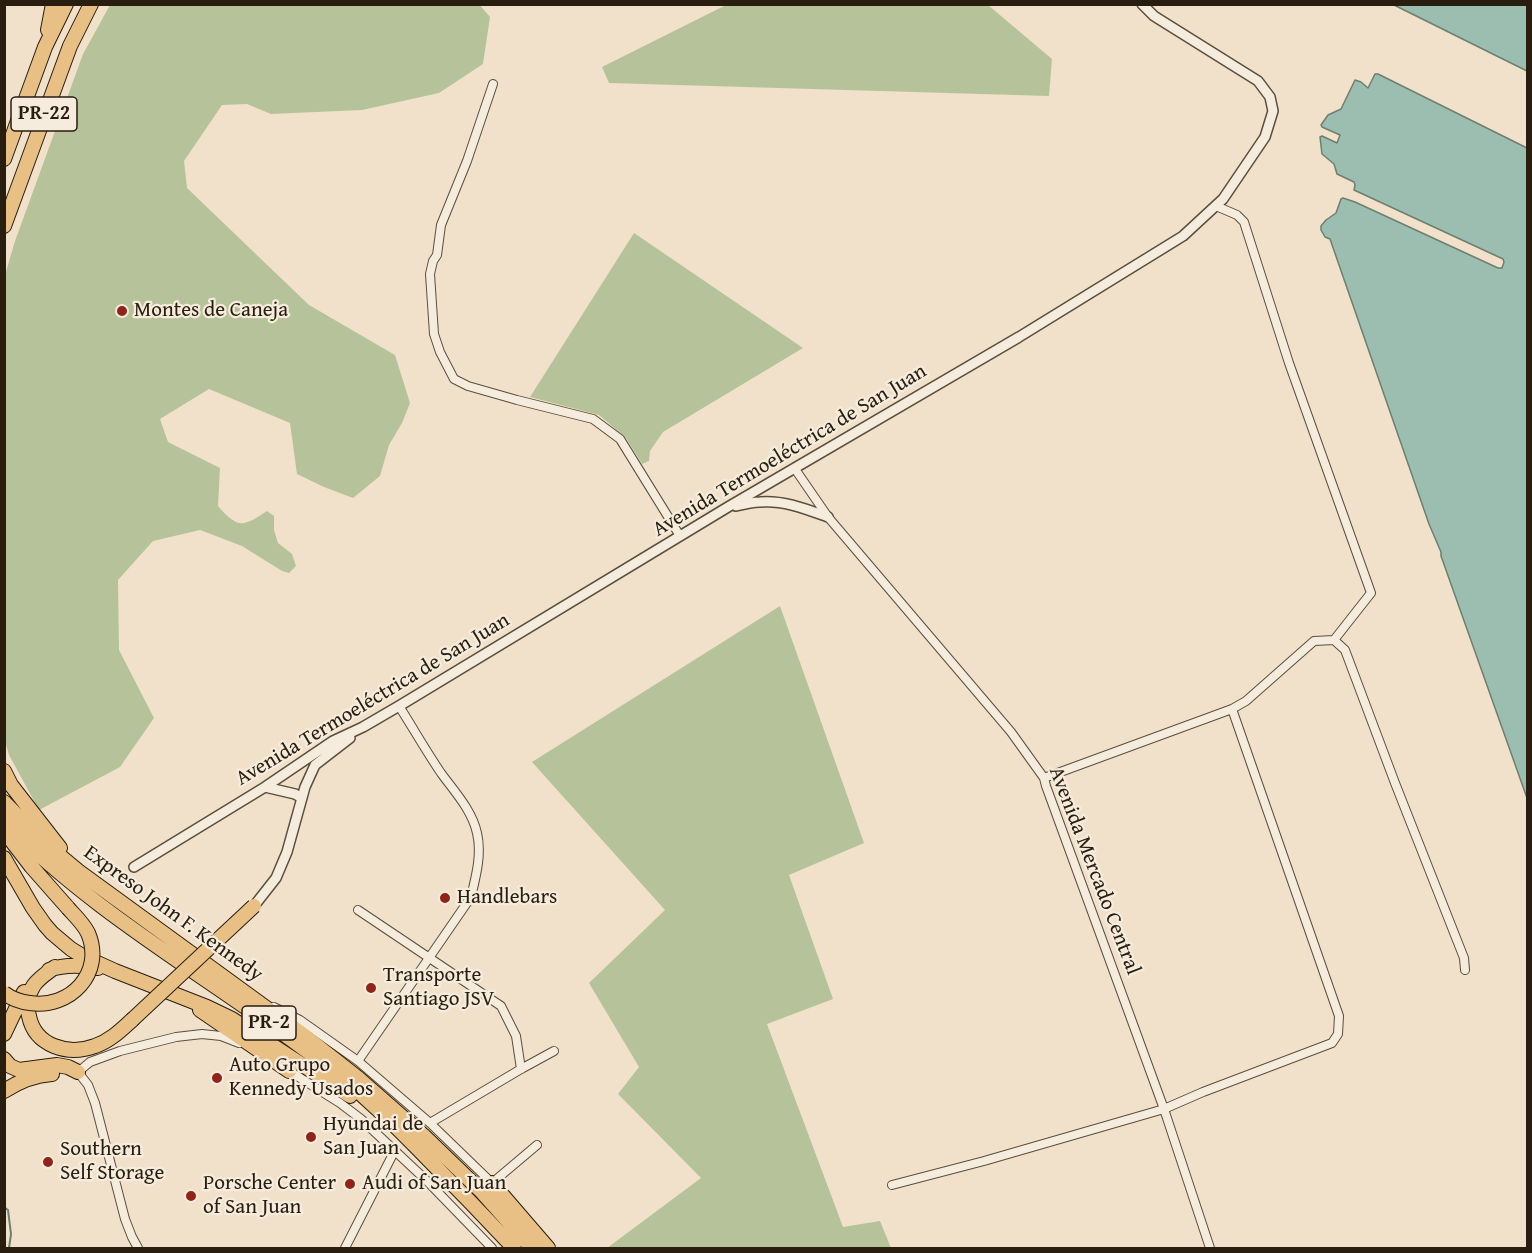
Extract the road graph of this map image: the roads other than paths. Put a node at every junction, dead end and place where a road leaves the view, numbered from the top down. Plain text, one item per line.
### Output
1 (53, 4) edge
2 (66, 4) edge
3 (91, 4) edge
4 (1142, 4) edge
5 (45, 47) junction
6 (493, 84) dead end
7 (4, 159) edge
8 (1216, 206) junction
9 (4, 226) edge
10 (795, 468) junction
11 (728, 507) junction
12 (828, 517) junction
13 (680, 536) junction
14 (1334, 640) junction
15 (399, 706) junction
16 (1232, 709) junction
17 (363, 727) junction
18 (4, 771) edge
19 (1044, 778) junction
20 (265, 787) junction
21 (303, 798) junction
22 (4, 802) edge
23 (4, 821) edge
24 (4, 858) edge
25 (134, 867) dead end
26 (78, 871) junction
27 (254, 906) joint
28 (358, 910) dead end
29 (429, 956) junction
30 (55, 968) junction
31 (115, 970) junction
32 (1465, 970) dead end
33 (4, 993) edge
34 (247, 995) junction
35 (184, 998) junction
36 (4, 1034) edge
37 (554, 1051) dead end
38 (4, 1059) edge
39 (358, 1061) junction
40 (521, 1069) junction
41 (289, 1071) junction
42 (78, 1072) junction
43 (4, 1091) edge
44 (374, 1105) junction
45 (1164, 1109) junction
46 (430, 1123) junction
47 (537, 1145) dead end
48 (395, 1150) junction
49 (492, 1182) junction
50 (892, 1185) dead end
51 (138, 1248) edge
52 (345, 1248) edge
53 (492, 1248) edge
54 (514, 1248) edge
55 (532, 1248) edge
56 (548, 1248) edge
57 (1210, 1248) edge

1 - 5 highway
2 - 5 highway, PR-22
3 - 9 highway, PR-22
4 - 8 street, Avenida Termoeléctrica de San Juan
5 - 7 highway, PR-22
6 - 13 street
8 - 10 street, Avenida Termoeléctrica de San Juan
8 - 14 street
10 - 11 street, Avenida Termoeléctrica de San Juan
10 - 12 street, Avenida Mercado Central
11 - 12 street
11 - 13 street, Avenida Termoeléctrica de San Juan
12 - 19 street, Avenida Mercado Central
13 - 15 street, Avenida Termoeléctrica de San Juan
14 - 16 street
14 - 32 street
15 - 17 street, Avenida Termoeléctrica de San Juan
15 - 29 street
16 - 19 street
16 - 45 street
17 - 20 street, Avenida Termoeléctrica de San Juan
17 - 21 street
18 - 26 highway
19 - 45 street, Avenida Mercado Central
20 - 21 street
20 - 25 street, Avenida Termoeléctrica de San Juan
21 - 27 street
22 - 26 highway, Expreso John F. Kennedy / PR-2
23 - 33 highway, bridge
23 - 44 highway, Expreso John F. Kennedy / PR-2
24 - 31 highway
26 - 34 highway, Expreso John F. Kennedy / PR-2
27 - 30 highway, bridge
28 - 29 street
29 - 39 street
29 - 40 street
30 - 31 highway
30 - 36 highway
31 - 35 highway
34 - 39 street
34 - 55 highway, Expreso John F. Kennedy / PR-2
35 - 41 highway
35 - 44 highway
37 - 40 street
38 - 42 highway
39 - 46 street
40 - 46 street
41 - 42 street
41 - 48 street
42 - 43 highway
42 - 51 street
44 - 54 highway, Expreso John F. Kennedy / PR-2
45 - 50 street
45 - 57 street, Avenida Mercado Central
46 - 49 street
47 - 49 street
48 - 52 street
48 - 53 street
49 - 56 highway

